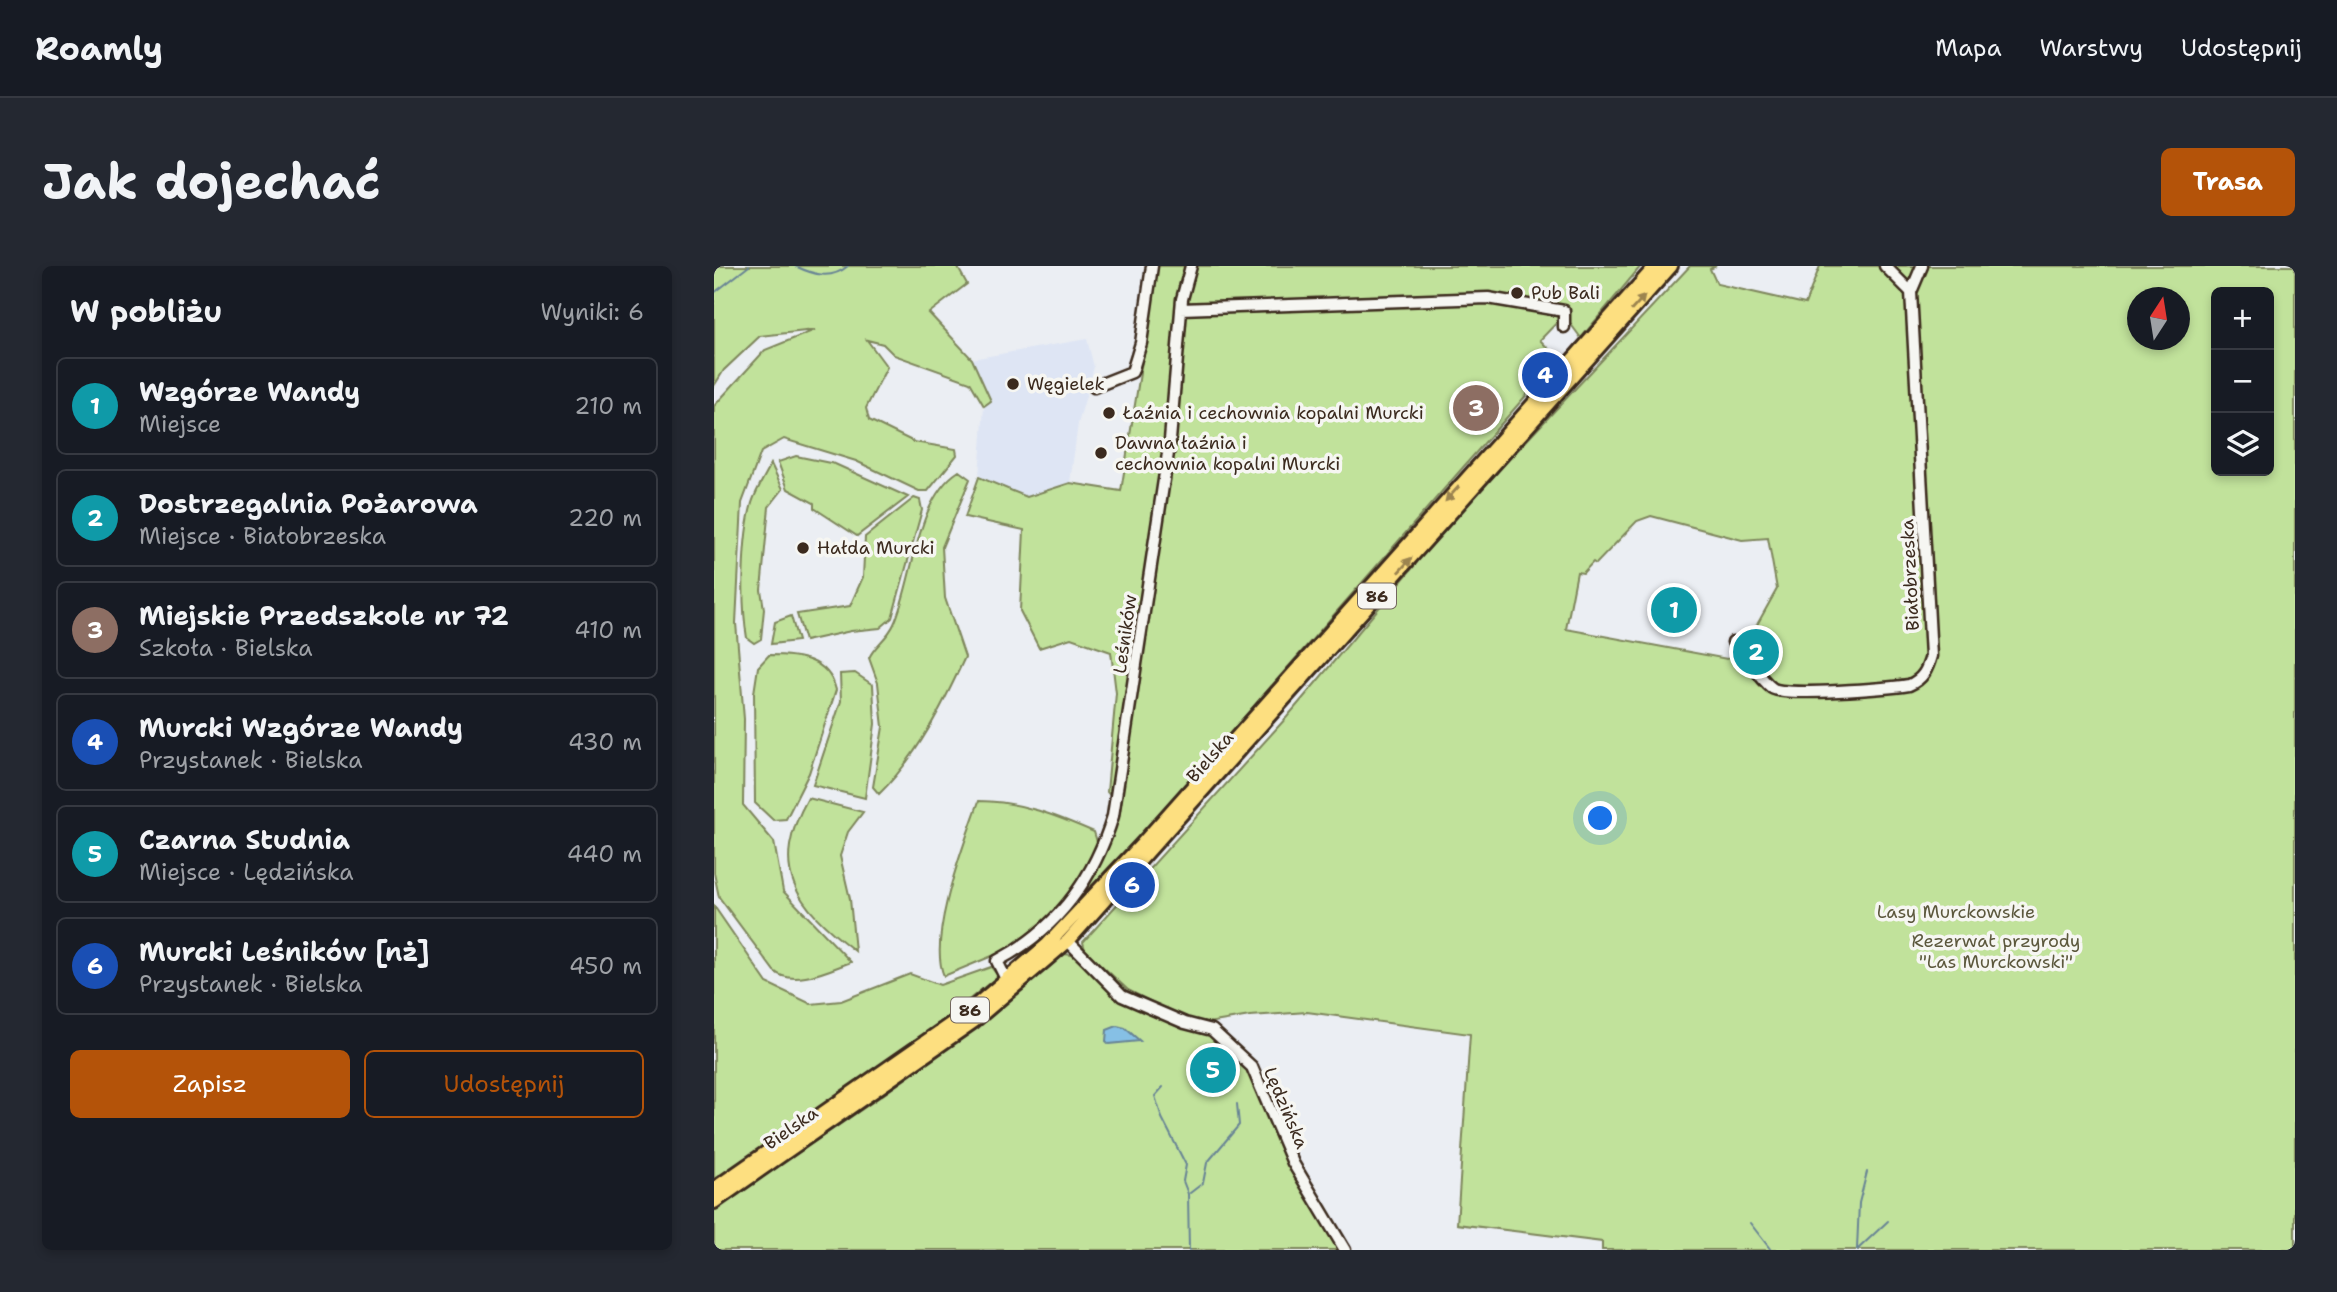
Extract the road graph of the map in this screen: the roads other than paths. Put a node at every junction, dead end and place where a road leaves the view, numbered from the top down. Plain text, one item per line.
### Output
1 (1152, 266) edge
2 (1191, 266) edge
3 (1656, 266) edge
4 (1671, 266) edge
5 (1885, 266) edge
6 (1922, 266) edge
7 (1910, 292) junction
8 (1181, 309) junction
9 (1564, 327) dead end
10 (1094, 387) dead end
11 (1732, 642) dead end
12 (1068, 941) junction
13 (1007, 981) junction
14 (714, 1189) edge
15 (714, 1202) edge
16 (1345, 1250) edge

1 - 10 street
2 - 8 street, Leśników
3 -> 13 main road, Bielska / 86
12 -> 4 main road, Bielska / 86
5 - 7 street
6 - 7 street
7 - 11 street, Białobrzeska
8 - 9 street
8 - 13 street, Leśników
12 - 15 main road, Bielska / 86
12 - 16 street, Lędzińska
13 - 14 main road, Bielska / 86

